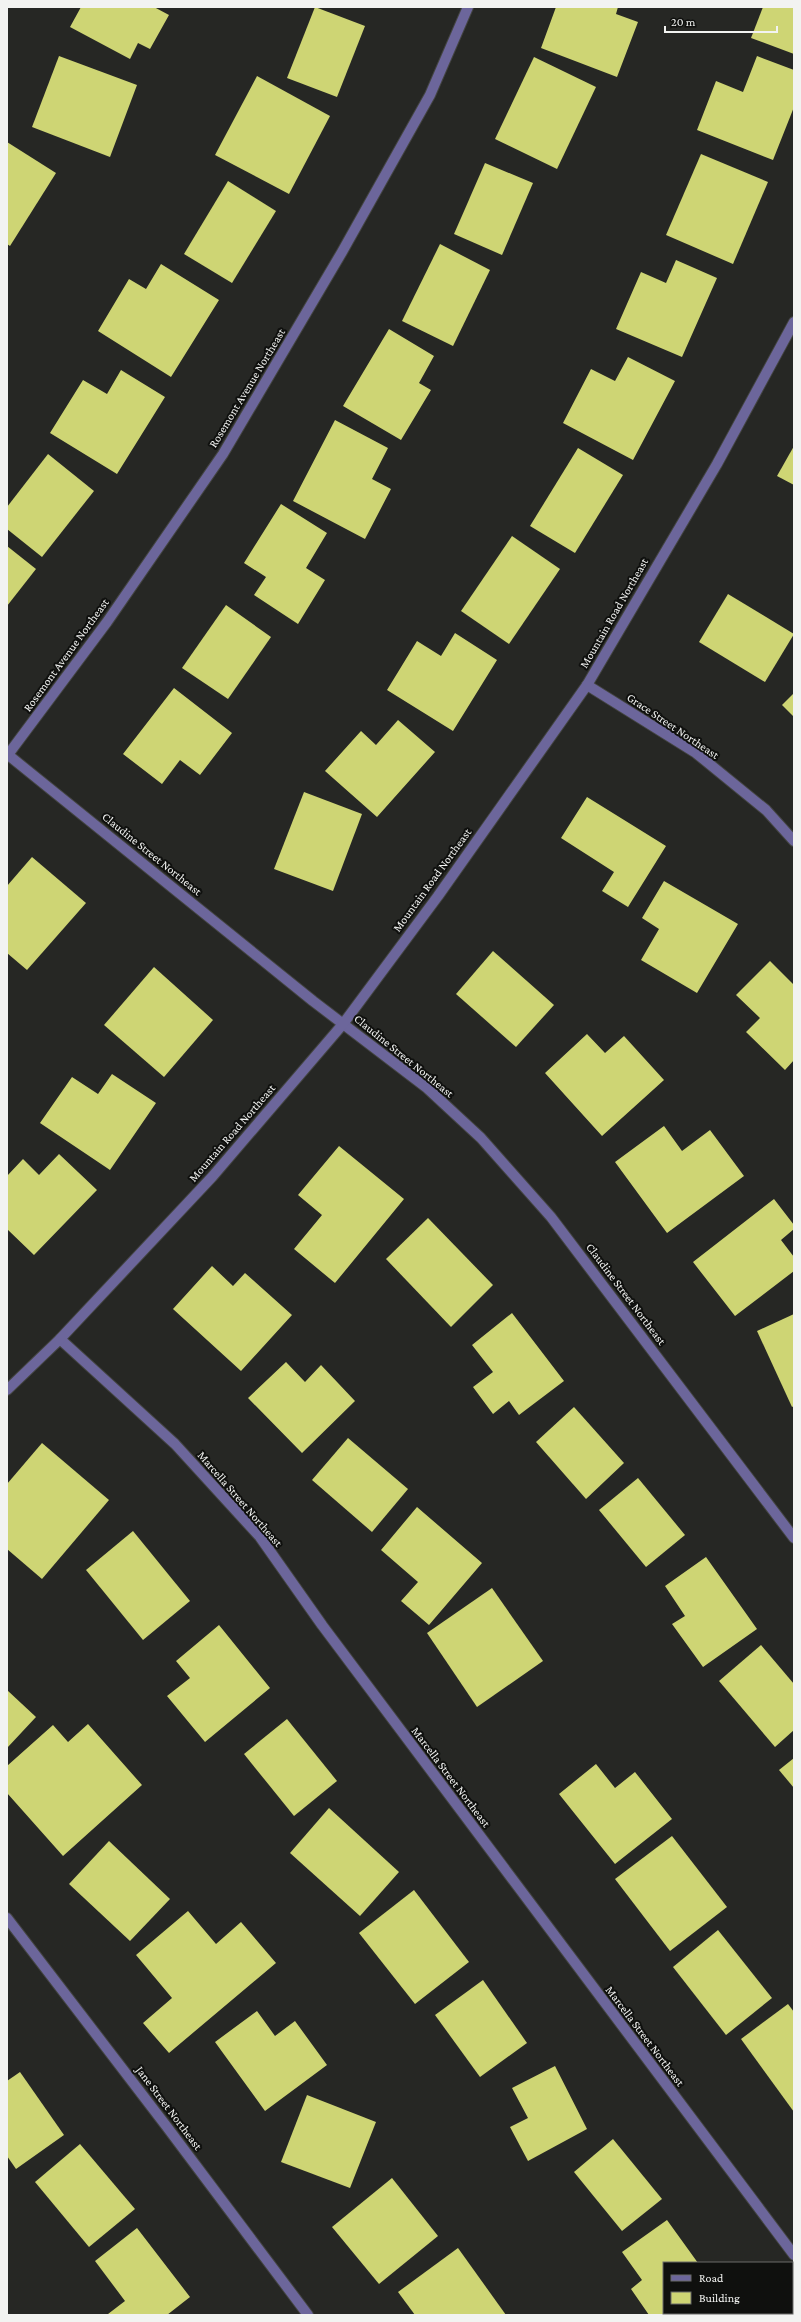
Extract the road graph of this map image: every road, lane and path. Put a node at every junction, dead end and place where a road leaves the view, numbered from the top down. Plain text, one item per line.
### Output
1 (468, 7) edge
2 (794, 322) edge
3 (587, 685) junction
4 (7, 755) edge
5 (794, 841) edge
6 (343, 1024) junction
7 (60, 1339) junction
8 (7, 1390) edge
9 (794, 1538) edge
10 (7, 1918) edge
11 (794, 2255) edge
12 (308, 2315) edge

1 - 4 street, Rosemont Avenue Northeast
2 - 3 street, Mountain Road Northeast
3 - 5 street, Grace Street Northeast
3 - 6 street, Mountain Road Northeast
4 - 6 street, Claudine Street Northeast
6 - 7 street, Mountain Road Northeast
6 - 9 street, Claudine Street Northeast
7 - 8 street, Mountain Road Northeast
7 - 11 street, Marcella Street Northeast
10 - 12 street, Jane Street Northeast

